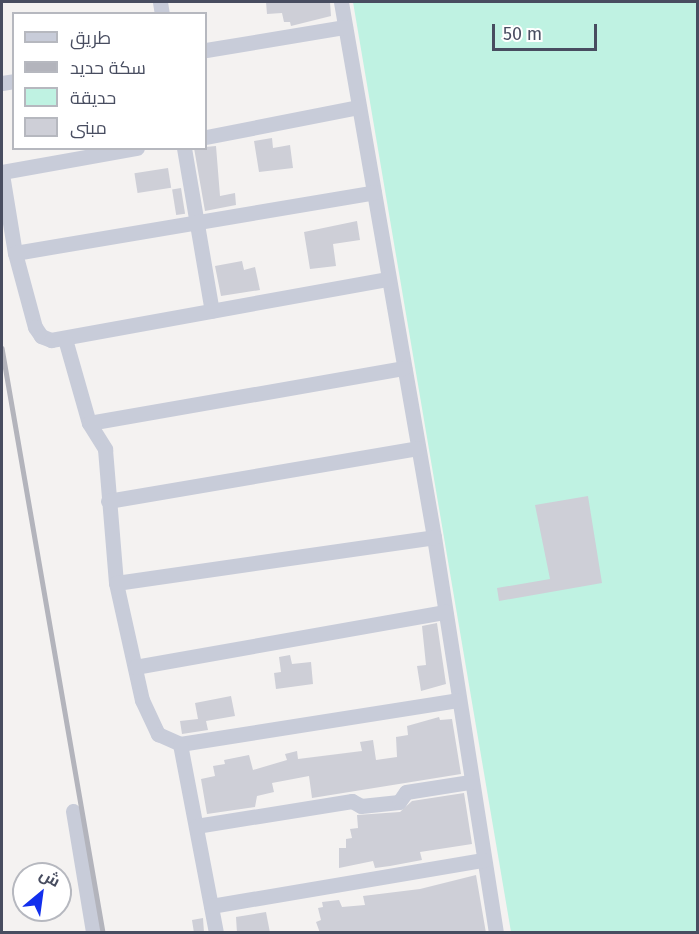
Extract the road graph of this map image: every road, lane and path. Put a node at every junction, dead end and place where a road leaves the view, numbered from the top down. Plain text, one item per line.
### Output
1 (341, 2) edge
2 (345, 27) junction
3 (207, 50) edge
4 (359, 107) junction
5 (207, 137) edge
6 (126, 150) edge
7 (184, 150) edge
8 (2, 173) edge
9 (374, 192) junction
10 (198, 224) junction
11 (15, 253) junction
12 (387, 279) junction
13 (212, 311) junction
14 (65, 339) junction
15 (404, 368) junction
16 (89, 423) junction
17 (417, 448) junction
18 (108, 501) junction
19 (434, 537) junction
20 (116, 583) junction
21 (445, 612) junction
22 (135, 667) junction
23 (458, 700) junction
24 (180, 744) junction
25 (470, 782) junction
26 (73, 811) dead end
27 (196, 826) junction
28 (483, 860) junction
29 (212, 906) junction
30 (93, 933) edge
31 (216, 933) edge
32 (496, 933) edge

1 - 2 street
2 - 3 street
2 - 4 street
4 - 5 street
4 - 9 street
6 - 8 street
7 - 10 street
8 - 11 street
9 - 10 street
9 - 12 street
10 - 11 street
10 - 13 street
11 - 14 street
12 - 13 street
12 - 15 street
13 - 14 street
14 - 16 street
15 - 16 street
15 - 17 street
16 - 18 street
17 - 18 street
17 - 19 street
18 - 20 street
19 - 20 street
19 - 21 street
20 - 22 street
21 - 22 street
21 - 23 street
22 - 24 street
23 - 24 street
23 - 25 street
24 - 27 street
25 - 27 street
25 - 28 street
26 - 30 street
27 - 29 street
28 - 29 street
28 - 32 street
29 - 31 street

